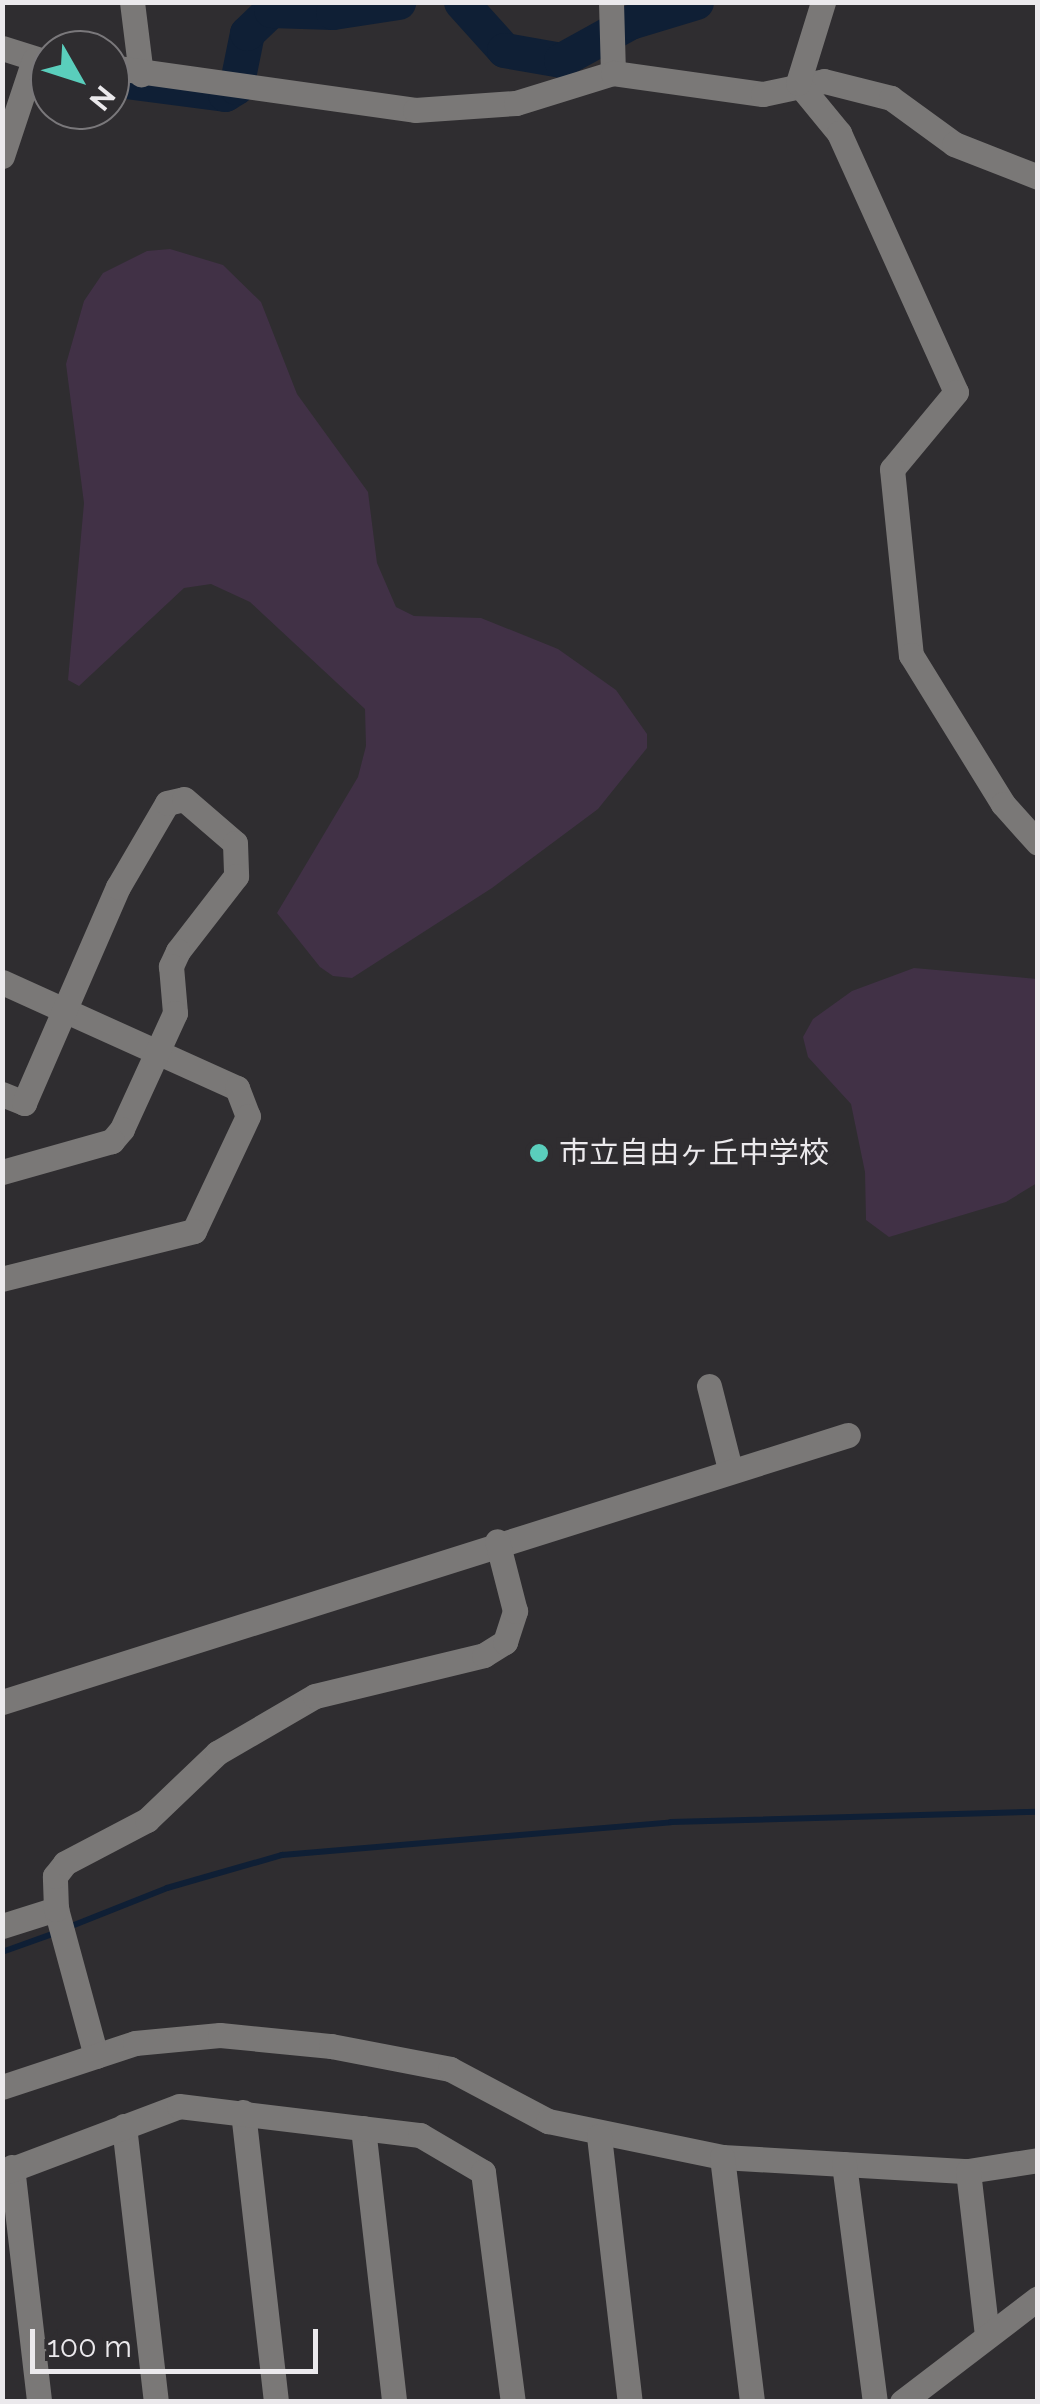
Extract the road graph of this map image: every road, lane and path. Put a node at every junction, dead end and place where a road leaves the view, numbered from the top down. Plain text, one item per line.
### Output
1 (132, 2) edge
2 (611, 2) edge
3 (823, 2) edge
4 (2, 48) edge
5 (30, 57) edge
6 (130, 71) edge
7 (612, 73) junction
8 (142, 74) junction
9 (798, 83) junction
10 (30, 90) edge
11 (2, 156) edge
12 (1038, 176) edge
13 (1038, 843) edge
14 (2, 982) edge
15 (65, 1009) junction
16 (159, 1048) junction
17 (2, 1094) edge
18 (2, 1172) edge
19 (2, 1278) edge
20 (708, 1386) dead end
21 (848, 1435) dead end
22 (730, 1469) junction
23 (497, 1541) junction
24 (2, 1702) edge
25 (56, 1909) junction
26 (2, 1926) edge
27 (96, 2056) junction
28 (2, 2087) edge
29 (242, 2112) junction
30 (124, 2126) junction
31 (363, 2128) junction
32 (599, 2136) junction
33 (722, 2156) junction
34 (1038, 2160) edge
35 (844, 2164) junction
36 (7, 2170) edge
37 (968, 2171) junction
38 (1038, 2298) edge
39 (987, 2336) junction
40 (39, 2402) edge
41 (156, 2402) edge
42 (276, 2402) edge
43 (394, 2402) edge
44 (513, 2402) edge
45 (630, 2402) edge
46 (752, 2402) edge
47 (875, 2402) edge
48 (902, 2402) edge

1 - 8 street
2 - 7 street
3 - 9 street
4 - 5 street
6 - 8 street
7 - 8 street
7 - 9 street
9 - 12 street
9 - 13 street
10 - 11 street
14 - 15 street
15 - 16 street
15 - 16 street
15 - 17 street
16 - 18 street
16 - 19 street
20 - 22 street
21 - 22 street
22 - 23 street
23 - 24 street
23 - 25 street
25 - 26 street
25 - 27 street
27 - 28 street
27 - 32 street
29 - 30 street
29 - 31 street
29 - 42 street
30 - 36 street
30 - 41 street
31 - 43 street
31 - 44 street
32 - 33 street
32 - 45 street
33 - 35 street
33 - 46 street
34 - 37 street
35 - 37 street
35 - 47 street
36 - 40 street
37 - 39 street
38 - 39 street
39 - 48 street

